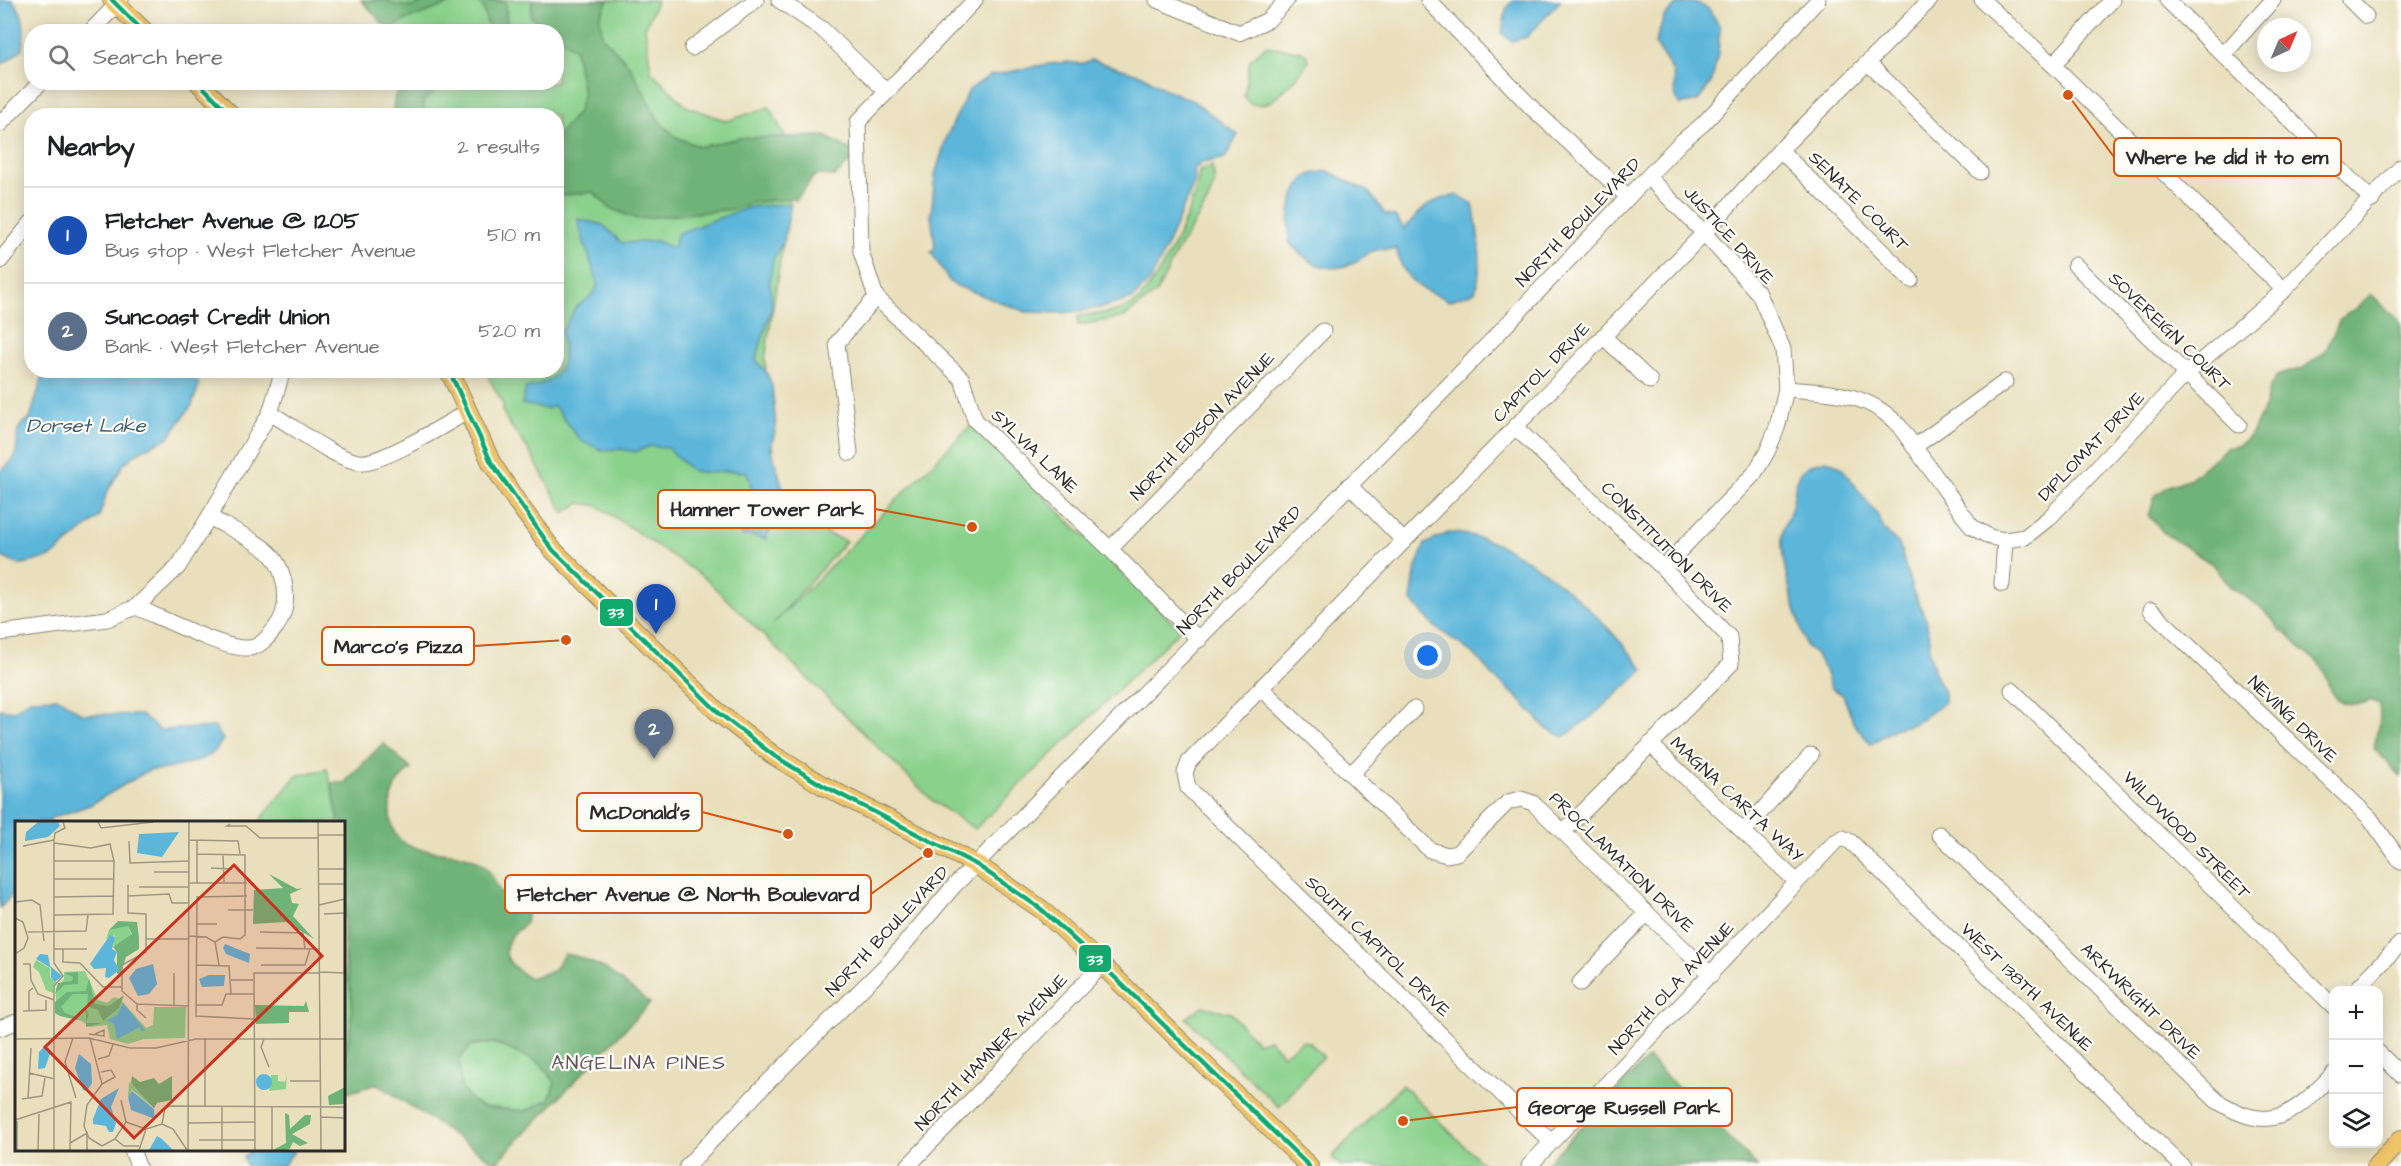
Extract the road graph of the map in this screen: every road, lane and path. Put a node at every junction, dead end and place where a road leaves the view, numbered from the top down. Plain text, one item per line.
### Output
1 (756, 0) edge
2 (779, 0) edge
3 (975, 0) edge
4 (1157, 0) edge
5 (1287, 0) edge
6 (1428, 0) edge
7 (1818, 0) edge
8 (1930, 0) edge
9 (1982, 0) edge
10 (2112, 0) edge
11 (2167, 0) edge
12 (2273, 0) edge
13 (2350, 0) edge
14 (116, 2) edge
15 (2366, 16) dead end
16 (97, 24) edge
17 (137, 24) edge
18 (692, 48) dead end
19 (2224, 54) junction
20 (1868, 63) junction
21 (2053, 65) junction
22 (33, 90) edge
23 (206, 90) edge
24 (887, 92) junction
25 (224, 108) edge
26 (0, 124) edge
27 (1780, 150) junction
28 (2401, 167) edge
29 (1980, 172) dead end
30 (1648, 177) junction
31 (1628, 197) junction
32 (2372, 200) junction
33 (24, 232) edge
34 (1704, 233) junction
35 (0, 261) edge
36 (2074, 265) dead end
37 (1911, 280) dead end
38 (2284, 290) junction
39 (876, 297) junction
40 (1323, 331) dead end
41 (1603, 336) junction
42 (2186, 374) junction
43 (281, 378) edge
44 (452, 378) edge
45 (1650, 381) dead end
46 (2005, 382) dead end
47 (1786, 389) junction
48 (467, 412) junction
49 (270, 413) junction
50 (2239, 424) dead end
51 (1515, 427) junction
52 (1914, 447) junction
53 (850, 453) dead end
54 (1349, 485) junction
55 (209, 517) junction
56 (2005, 540) junction
57 (1404, 541) junction
58 (1110, 549) junction
59 (1663, 568) junction
60 (2002, 584) dead end
61 (136, 607) junction
62 (2151, 610) dead end
63 (0, 633) edge
64 (1199, 640) junction
65 (1261, 688) junction
66 (2012, 690) dead end
67 (1414, 709) dead end
68 (1650, 744) junction
69 (1811, 755) dead end
70 (1185, 773) joint
71 (1351, 774) junction
72 (1744, 831) junction
73 (1563, 832) junction
74 (1939, 834) dead end
75 (1843, 838) joint
76 (2401, 862) edge
77 (976, 865) junction
78 (1797, 882) junction
79 (1647, 913) junction
80 (2401, 943) edge
81 (1102, 965) junction
82 (1711, 975) junction
83 (1580, 983) dead end
84 (2360, 986) edge
85 (2329, 1002) edge
86 (15, 1022) edge
87 (0, 1028) edge
88 (2383, 1056) edge
89 (2401, 1075) edge
90 (2329, 1078) edge
91 (2401, 1139) edge
92 (1551, 1143) junction
93 (133, 1151) edge
94 (138, 1166) edge
95 (687, 1166) edge
96 (908, 1166) edge
97 (1309, 1166) edge
98 (1530, 1166) edge
99 (2182, 1166) edge
100 (2376, 1166) edge

1 - 18 street
2 - 24 street
3 - 24 street, SYLVIA LANE
4 - 5 street
6 - 31 street
7 - 30 street, NORTH BOULEVARD
8 - 20 street, CAPITOL DRIVE
9 - 21 street
10 - 21 street
11 - 19 street
12 - 19 street
13 - 15 street
14 - 16 street
14 - 17 main road
19 - 32 street
20 - 27 street, CAPITOL DRIVE
20 - 29 street
21 - 38 street
22 - 26 street
23 - 25 main road
24 - 39 street, SYLVIA LANE
27 - 34 street, CAPITOL DRIVE
27 - 37 street, SENATE COURT
28 - 32 street, DIPLOMAT DRIVE
30 - 31 street, NORTH BOULEVARD
30 - 34 street, JUSTICE DRIVE
31 - 54 street, NORTH BOULEVARD
32 - 38 street, DIPLOMAT DRIVE
33 - 35 street
34 - 41 street, CAPITOL DRIVE
34 - 47 street, JUSTICE DRIVE
36 - 42 street, SOVEREIGN COURT
38 - 42 street, DIPLOMAT DRIVE
39 - 53 street
39 - 58 street, SYLVIA LANE
40 - 58 street, NORTH EDISON AVENUE
41 - 45 street
41 - 51 street, CAPITOL DRIVE
42 - 50 street, SOVEREIGN COURT
42 - 56 street, DIPLOMAT DRIVE
43 - 49 street
44 - 48 main road
46 - 52 street
47 - 52 street
47 - 59 street, JUSTICE DRIVE
48 - 49 street
48 - 77 main road
49 - 55 street
51 - 57 street, CAPITOL DRIVE
51 - 59 street, CONSTITUTION DRIVE
52 - 56 street
54 - 57 street
54 - 64 street, NORTH BOULEVARD
55 - 61 street
55 - 61 street
56 - 60 street
57 - 65 street, CAPITOL DRIVE
58 - 64 street, SYLVIA LANE
59 - 68 street, CONSTITUTION DRIVE
61 - 63 street
62 - 76 street, NEVING DRIVE
64 - 77 street, NORTH BOULEVARD
65 - 70 street, CAPITOL DRIVE
65 - 71 street, PROCLAMATION DRIVE
66 - 85 street, WILDWOOD STREET
67 - 71 street
68 - 72 street, MAGNA CARTA WAY
68 - 73 street, CONSTITUTION DRIVE
69 - 72 street
70 - 92 street, SOUTH CAPITOL DRIVE
71 - 73 street, PROCLAMATION DRIVE
72 - 78 street, MAGNA CARTA WAY
73 - 79 street, PROCLAMATION DRIVE
74 - 90 street, ARKWRIGHT DRIVE
75 - 78 street, NORTH OLA AVENUE
75 - 99 street, WEST 138TH AVENUE
77 - 81 main road
77 - 95 street, NORTH BOULEVARD
78 - 82 street, NORTH OLA AVENUE
79 - 82 street, PROCLAMATION DRIVE
79 - 83 street
80 - 84 street
81 - 96 street, NORTH HAMNER AVENUE
81 - 97 main road
82 - 92 street, NORTH OLA AVENUE
86 - 87 street
88 - 89 street
91 - 100 main road
92 - 98 street, NORTH OLA AVENUE
93 - 94 street

